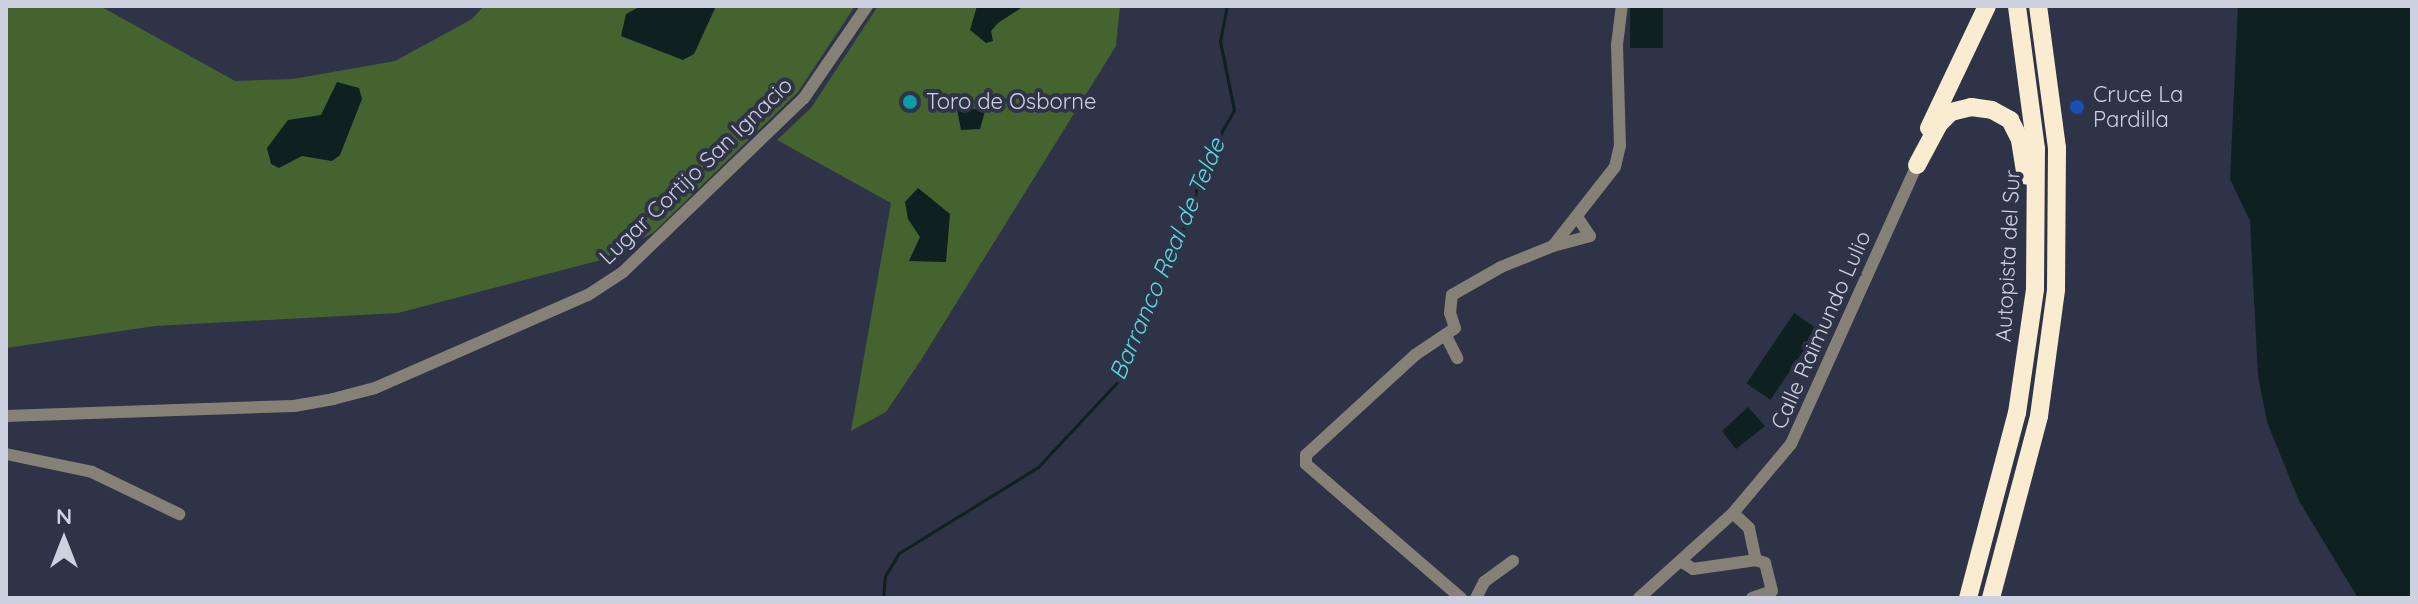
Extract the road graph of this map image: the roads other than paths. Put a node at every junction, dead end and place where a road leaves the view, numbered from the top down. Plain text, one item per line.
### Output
1 (867, 6) edge
2 (1622, 6) edge
3 (1987, 6) edge
4 (2017, 6) edge
5 (2038, 6) edge
6 (1917, 165) junction
7 (1578, 218) junction
8 (2036, 237) junction
9 (1553, 246) junction
10 (1446, 336) junction
11 (1457, 358) dead end
12 (6, 416) edge
13 (6, 454) edge
14 (1999, 489) junction
15 (2022, 493) junction
16 (1733, 513) junction
17 (179, 514) dead end
18 (1756, 560) junction
19 (1513, 561) dead end
20 (1682, 562) junction
21 (1461, 598) edge
22 (1476, 598) edge
23 (1639, 598) edge
24 (1752, 598) edge
25 (1958, 598) edge
26 (1968, 598) edge
27 (1991, 598) edge
28 (2000, 598) edge

1 - 12 street, Lugar Cortijo San Ignacio
2 - 7 street
3 - 6 highway
4 - 8 highway, Autopista del Sur
5 - 15 highway, Autopista del Sur
6 - 8 highway
6 - 16 street, Calle Raimundo Lulio
7 - 9 street
7 - 9 street
8 - 14 highway, Autopista del Sur
9 - 10 street
10 - 11 street
10 - 21 street
13 - 17 street
14 - 25 highway
14 - 26 highway, Autopista del Sur
15 - 27 highway, Autopista del Sur
15 - 28 highway
16 - 18 street
16 - 20 street, Calle Raimundo Lulio
18 - 20 street
18 - 24 street
19 - 22 street
20 - 23 street, Calle Raimundo Lulio

